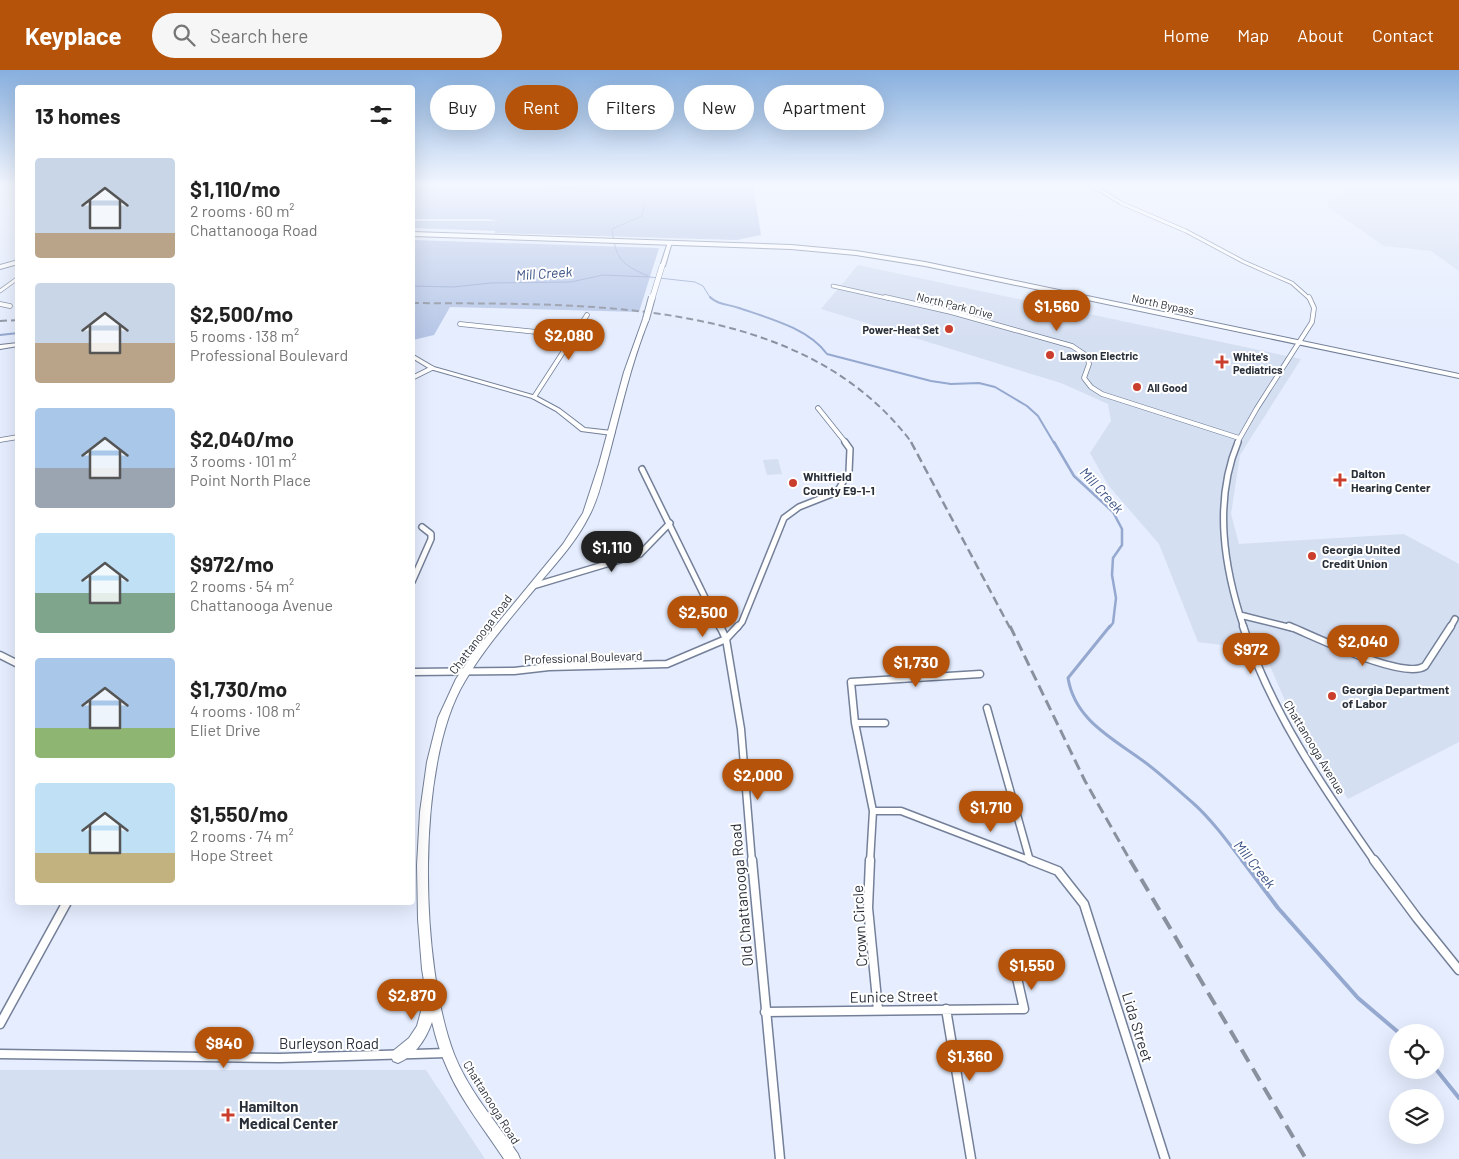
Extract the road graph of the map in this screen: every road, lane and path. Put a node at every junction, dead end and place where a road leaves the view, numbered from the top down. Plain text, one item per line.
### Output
1 (435, 235) edge
2 (1193, 235) edge
3 (670, 242) junction
4 (15, 263) edge
5 (0, 267) edge
6 (15, 280) edge
7 (833, 286) dead end
8 (0, 291) edge
9 (0, 304) edge
10 (10, 306) dead end
11 (587, 315) dead end
12 (460, 324) dead end
13 (575, 336) junction
14 (1297, 343) junction
15 (15, 344) edge
16 (0, 347) edge
17 (415, 357) edge
18 (432, 368) junction
19 (415, 376) edge
20 (1459, 376) edge
21 (534, 397) junction
22 (818, 408) dead end
23 (612, 433) junction
24 (15, 438) edge
25 (1239, 438) junction
26 (0, 440) edge
27 (642, 469) dead end
28 (670, 523) junction
29 (422, 527) dead end
30 (415, 576) edge
31 (534, 586) junction
32 (1240, 615) junction
33 (1454, 619) dead end
34 (726, 639) junction
35 (0, 656) edge
36 (15, 663) edge
37 (415, 672) edge
38 (465, 672) junction
39 (980, 674) dead end
40 (987, 708) dead end
41 (854, 723) junction
42 (885, 723) dead end
43 (873, 811) junction
44 (1030, 861) junction
45 (65, 905) edge
46 (1459, 970) edge
47 (1017, 978) dead end
48 (432, 992) junction
49 (946, 1009) junction
50 (878, 1010) junction
51 (764, 1012) junction
52 (0, 1024) edge
53 (447, 1053) junction
54 (0, 1054) edge
55 (398, 1056) junction
56 (513, 1159) edge
57 (780, 1159) edge
58 (971, 1159) edge
59 (1165, 1159) edge

1 - 3 highway, North Bypass
2 - 14 street, Chattanooga Avenue
3 - 14 highway, North Bypass
3 - 23 main road, Chattanooga Road, bridge
4 - 5 highway
6 - 8 street
7 - 25 street, North Park Drive
9 - 10 street
11 - 13 street
12 - 13 street
13 - 21 street
14 - 20 highway, North Bypass
14 - 25 street, Chattanooga Avenue
15 - 16 street
17 - 18 street
18 - 19 street
18 - 21 street
21 - 23 street
22 - 34 street, Professional Boulevard
23 - 31 main road, Chattanooga Road
24 - 26 street
25 - 32 street, Chattanooga Avenue
27 - 28 street, Old Chattanooga Road
28 - 31 street
28 - 34 street, Old Chattanooga Road
29 - 30 street
31 - 38 main road, Chattanooga Road
32 - 33 street
32 - 46 street, Chattanooga Avenue
34 - 38 street, Professional Boulevard
34 - 51 street, Old Chattanooga Road
35 - 36 street
37 - 38 street, Professional Boulevard
38 - 48 main road, Chattanooga Road
39 - 41 street, Crown Circle
40 - 44 street
41 - 42 street
41 - 43 street, Crown Circle
43 - 44 street
43 - 50 street, Crown Circle
44 - 59 street, Lida Street
45 - 52 street
47 - 49 street, Eunice Street
48 - 53 main road, Chattanooga Road
48 - 55 main road
49 - 50 street, Eunice Street
49 - 58 street
50 - 51 street, Eunice Street
51 - 57 street, Old Chattanooga Road
53 - 55 street, Burleyson Road
53 - 56 main road, Chattanooga Road
54 - 55 street, Burleyson Road

